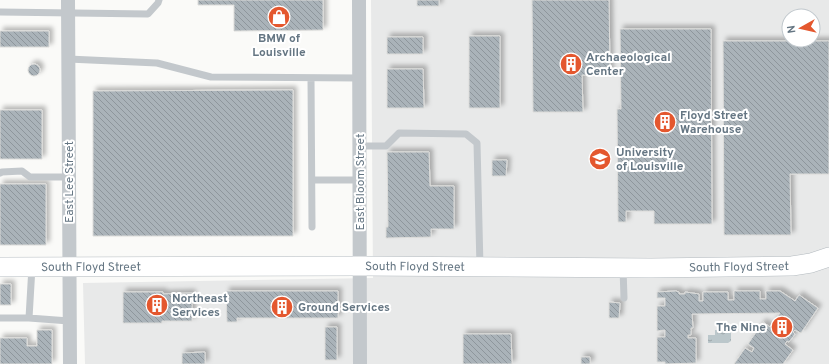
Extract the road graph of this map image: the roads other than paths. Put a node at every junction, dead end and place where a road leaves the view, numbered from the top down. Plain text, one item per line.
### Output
1 (159, 0) edge
2 (359, 0) edge
3 (68, 7) edge
4 (0, 12) edge
5 (68, 59) junction
6 (311, 78) junction
7 (359, 78) junction
8 (360, 146) junction
9 (0, 173) edge
10 (69, 177) junction
11 (312, 180) junction
12 (360, 180) junction
13 (312, 227) dead end
14 (829, 257) edge
15 (360, 266) junction
16 (0, 267) edge
17 (32, 267) junction
18 (69, 267) junction
19 (480, 267) junction
20 (623, 268) junction
21 (624, 298) dead end
22 (0, 318) edge
23 (29, 318) junction
24 (69, 321) junction
25 (70, 364) edge
26 (360, 364) edge

1 - 3 lane
2 - 7 street, East Bloom Street
3 - 4 lane
3 - 5 street, East Lee Street
5 - 6 lane
5 - 10 street, East Lee Street
6 - 7 lane
6 - 11 lane
7 - 8 street, East Bloom Street
8 - 12 street, East Bloom Street
8 - 19 lane
9 - 10 lane
10 - 18 street, East Lee Street
11 - 12 lane
11 - 13 lane
12 - 15 street, East Bloom Street
14 - 20 street, South Floyd Street
15 - 18 street, South Floyd Street
15 - 19 street, South Floyd Street
15 - 26 street, East Bloom Street
16 - 17 street, South Floyd Street
17 - 18 street, South Floyd Street
17 - 23 lane
18 - 24 street, East Lee Street
19 - 20 street, South Floyd Street
20 - 21 lane
22 - 23 lane
23 - 24 lane
24 - 25 street, East Lee Street

